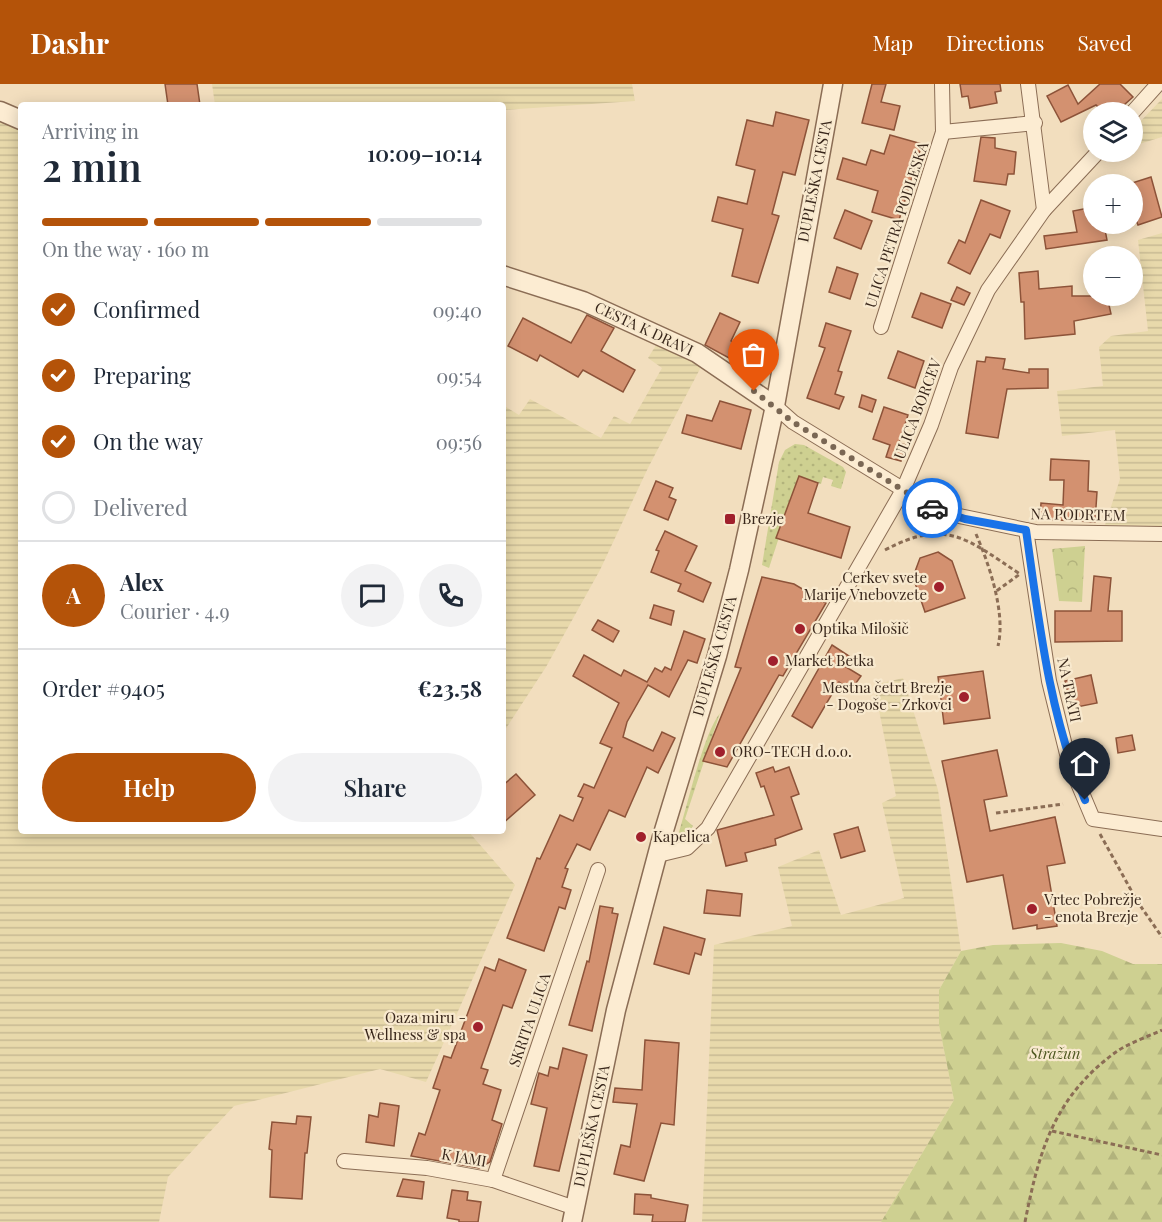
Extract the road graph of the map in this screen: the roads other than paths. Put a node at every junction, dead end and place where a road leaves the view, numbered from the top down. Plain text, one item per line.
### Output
1 (833, 84) edge
2 (942, 84) edge
3 (1028, 84) edge
4 (1158, 84) edge
5 (1142, 102) edge
6 (0, 111) edge
7 (18, 119) edge
8 (1035, 123) junction
9 (943, 132) junction
10 (1089, 162) edge
11 (1044, 210) junction
12 (506, 276) edge
13 (881, 327) dead end
14 (775, 406) junction
15 (903, 490) junction
16 (1026, 530) junction
17 (1162, 534) edge
18 (1162, 829) edge
19 (658, 855) junction
20 (598, 870) dead end
21 (344, 1161) dead end
22 (493, 1180) junction
23 (573, 1215) edge

1 - 14 street, DUPLEŠKA CESTA
2 - 9 street, ULICA PETRA PODLESKA
3 - 8 street
4 - 5 street
6 - 7 street
8 - 9 street, ULICA PETRA PODLESKA
8 - 11 street
9 - 13 street, ULICA PETRA PODLESKA
10 - 11 street, ULICA BORCEV
11 - 15 street, ULICA BORCEV
12 - 14 street, CESTA K DRAVI
14 - 15 street, NA PODRTEM
14 - 19 street, DUPLEŠKA CESTA
15 - 16 street, NA PODRTEM
15 - 19 street, ULICA BORCEV
16 - 17 street, NA PODRTEM
16 - 18 street, NA TRATI
19 - 23 street, DUPLEŠKA CESTA
20 - 22 street, SKRITA ULICA
21 - 22 street, K JAMI
22 - 23 street, K JAMI

